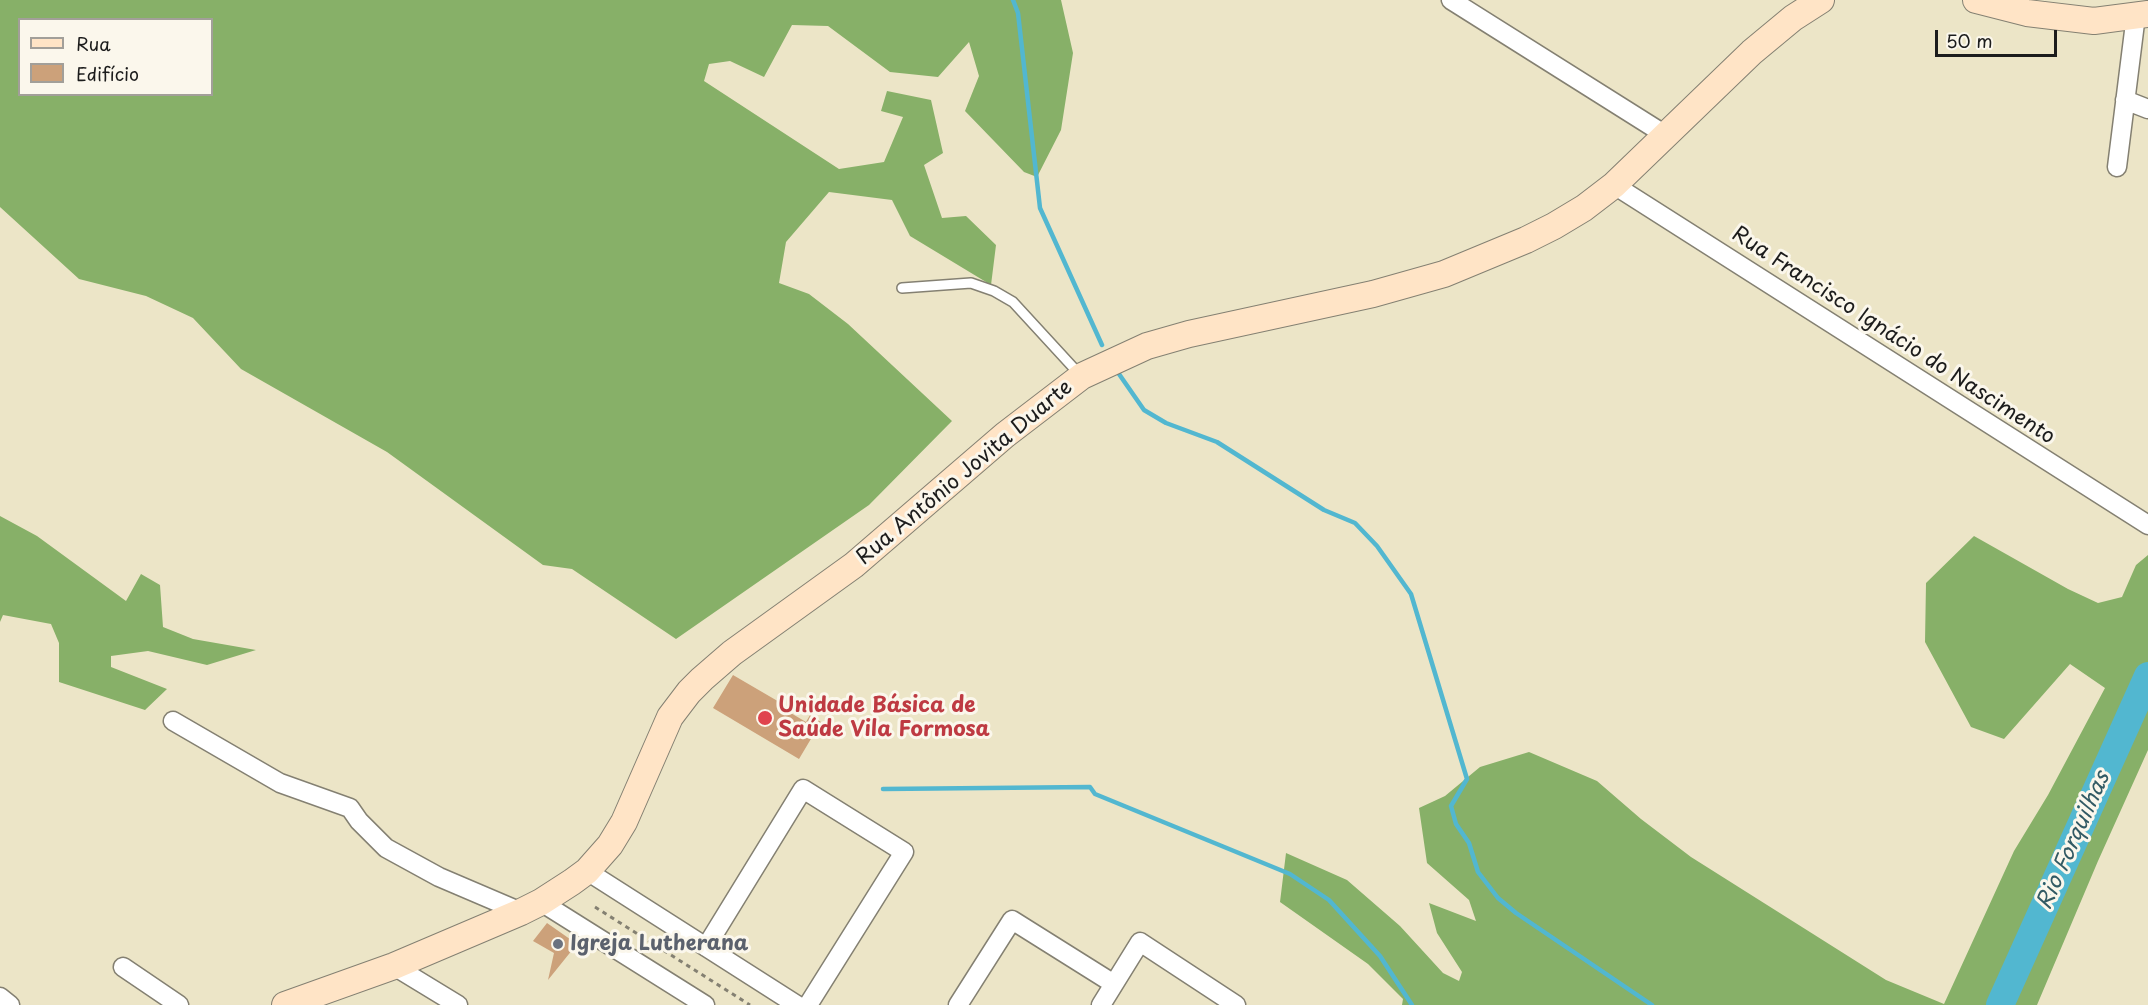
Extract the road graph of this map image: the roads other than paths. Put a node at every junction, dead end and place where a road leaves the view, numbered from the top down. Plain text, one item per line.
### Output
1 (1451, 0) edge
2 (1821, 0) edge
3 (1976, 0) edge
4 (2142, 15) edge
5 (2125, 100) junction
6 (2148, 109) edge
7 (1667, 136) junction
8 (2117, 167) dead end
9 (1614, 185) junction
10 (902, 288) dead end
11 (1082, 376) junction
12 (2148, 525) edge
13 (173, 721) dead end
14 (587, 871) junction
15 (531, 907) junction
16 (706, 946) junction
17 (394, 966) junction
18 (123, 967) dead end
19 (1114, 984) junction
20 (0, 997) edge
21 (10, 1005) edge
22 (179, 1005) edge
23 (285, 1005) edge
24 (458, 1005) edge
25 (705, 1005) edge
26 (797, 1005) edge
27 (808, 1005) edge
28 (958, 1005) edge
29 (1101, 1005) edge
30 (1237, 1005) edge

1 - 7 street
2 - 7 main road, Rua Antônio Jovita Duarte
3 - 4 main road
4 - 5 street
5 - 6 street
5 - 8 street
7 - 9 main road, Rua Antônio Jovita Duarte
9 - 11 main road, Rua Antônio Jovita Duarte
9 - 12 street, Rua Francisco Ignácio do Nascimento
10 - 11 lane
11 - 14 main road, Rua Antônio Jovita Duarte
13 - 15 street
14 - 15 main road, Rua Antônio Jovita Duarte
14 - 16 street
15 - 17 main road, Rua Antônio Jovita Duarte
15 - 25 street
16 - 26 street
16 - 27 street
17 - 23 main road, Rua Antônio Jovita Duarte
17 - 24 street
18 - 22 street
19 - 28 street
19 - 29 street
19 - 30 street
20 - 21 street

